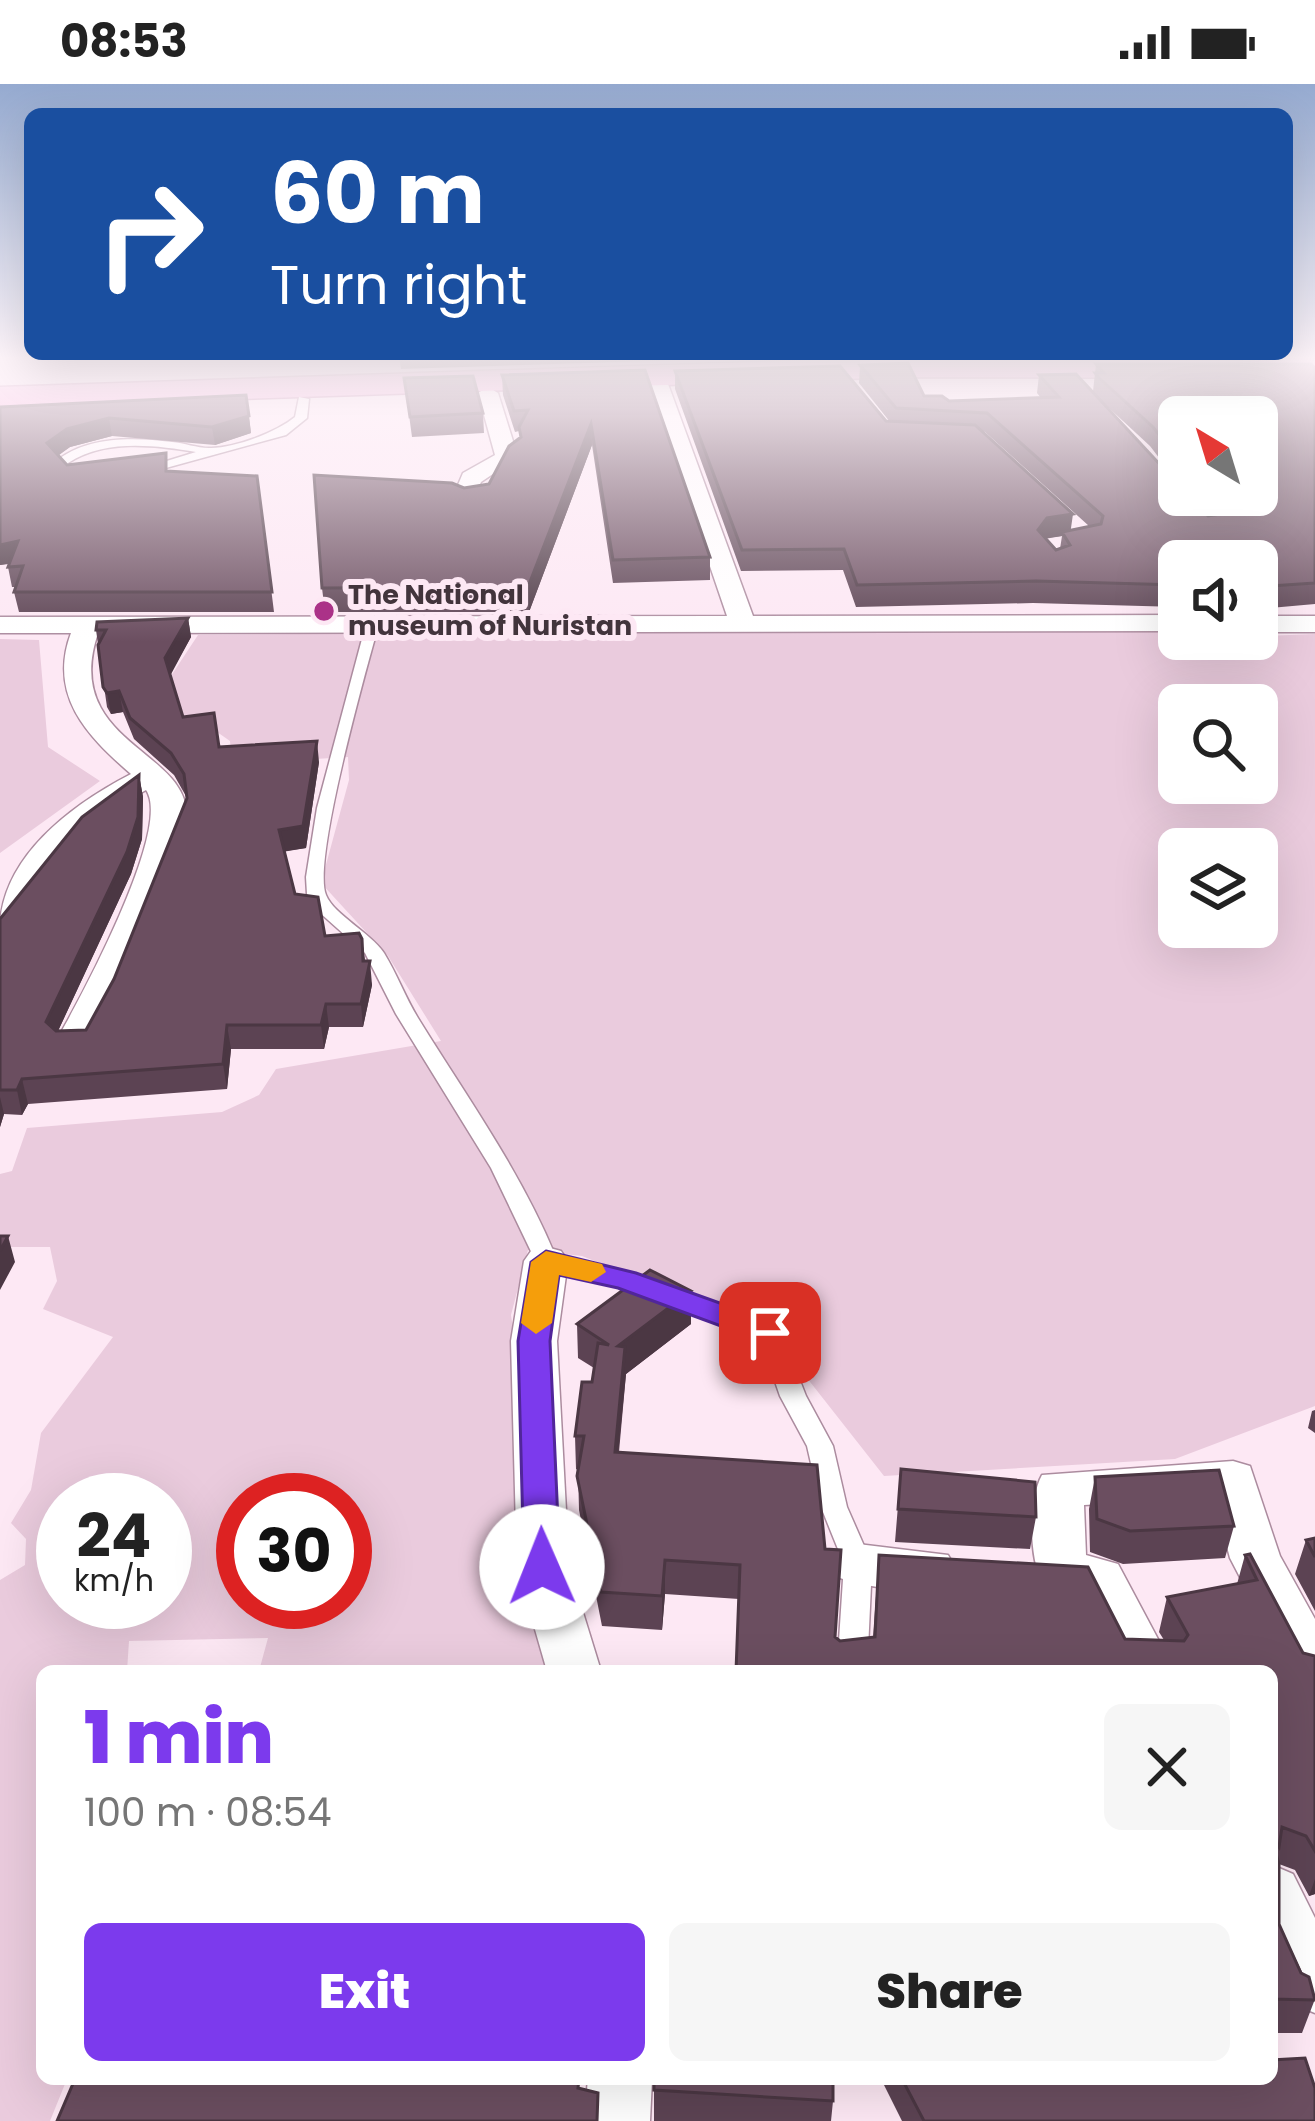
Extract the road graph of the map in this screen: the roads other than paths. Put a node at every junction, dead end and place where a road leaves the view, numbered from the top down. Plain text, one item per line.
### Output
1 (79, 452) edge
2 (210, 452) edge
3 (506, 452) edge
4 (686, 452) edge
5 (119, 471) edge
6 (94, 473) edge
7 (464, 500) edge
8 (742, 622) junction
9 (1158, 623) edge
10 (1278, 624) edge
11 (1315, 624) edge
12 (87, 625) junction
13 (0, 626) edge
14 (371, 627) junction
15 (151, 776) junction
16 (0, 920) edge
17 (74, 1043) edge
18 (546, 1262) junction
19 (858, 1564) junction
20 (1100, 1578) junction
21 (572, 1665) edge
22 (852, 1665) edge
23 (1145, 1665) edge
24 (1315, 1669) edge
25 (1278, 1906) edge
26 (1315, 1984) edge
27 (620, 2085) edge
28 (617, 2121) edge

1 - 6 lane
2 - 5 lane
3 - 7 street
4 - 8 street
8 - 9 street
8 - 14 street
10 - 11 street
12 - 13 street
12 - 14 street
12 - 15 street
14 - 18 lane
15 - 16 street
15 - 17 street
18 - 19 lane
18 - 21 street
19 - 20 street
19 - 22 lane
20 - 23 street
20 - 24 street
25 - 26 street
27 - 28 street

